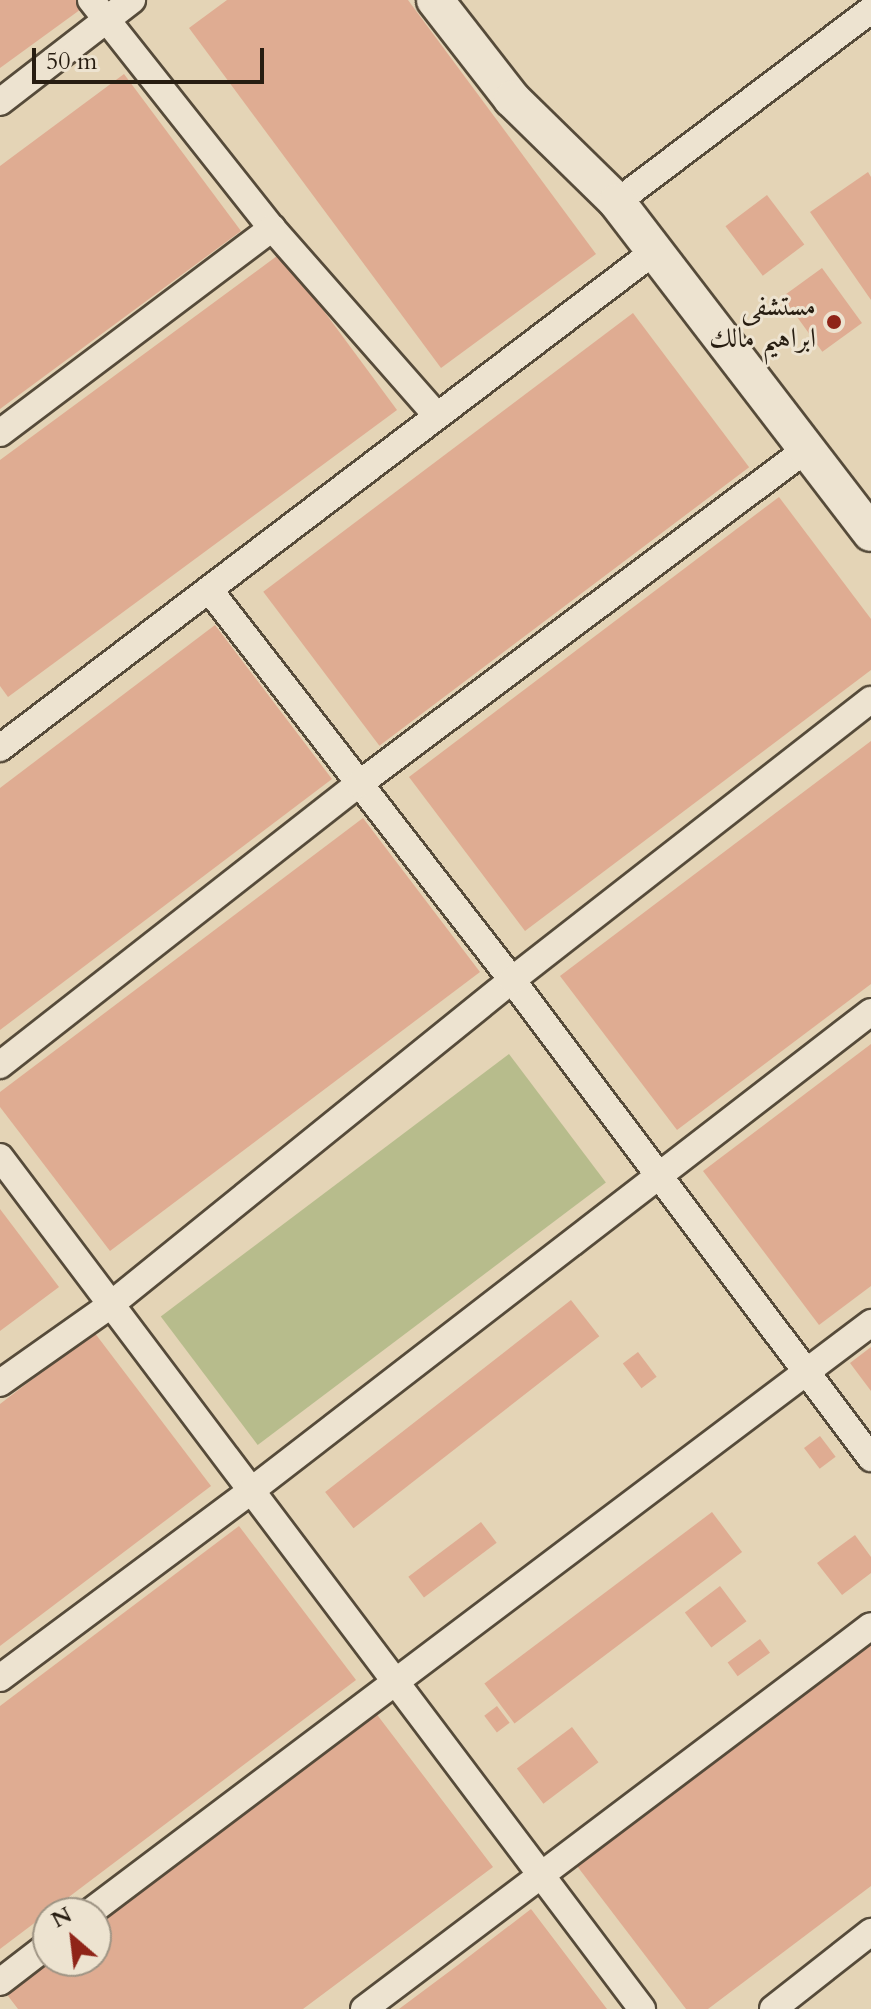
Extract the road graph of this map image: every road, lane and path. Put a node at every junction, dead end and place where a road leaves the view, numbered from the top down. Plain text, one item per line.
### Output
1 (132, 0) edge
2 (435, 0) edge
3 (99, 10) edge
4 (871, 10) edge
5 (0, 102) edge
6 (617, 202) junction
7 (272, 228) junction
8 (656, 250) junction
9 (437, 416) junction
10 (0, 433) edge
11 (808, 448) junction
12 (871, 533) edge
13 (211, 592) junction
14 (871, 700) edge
15 (0, 748) edge
16 (359, 784) junction
17 (512, 980) junction
18 (871, 1012) edge
19 (0, 1065) edge
20 (0, 1157) edge
21 (659, 1175) junction
22 (109, 1306) junction
23 (871, 1323) edge
24 (806, 1371) junction
25 (0, 1383) edge
26 (871, 1458) edge
27 (252, 1490) junction
28 (871, 1626) edge
29 (0, 1678) edge
30 (394, 1679) junction
31 (542, 1876) junction
32 (110, 1897) edge
33 (871, 1932) edge
34 (32, 1957) edge
35 (0, 1982) edge
36 (364, 2009) edge
37 (642, 2009) edge
38 (773, 2009) edge

1 - 3 street
2 - 6 street
3 - 5 street
3 - 7 street
4 - 6 street
6 - 8 street
7 - 9 street
7 - 10 street
8 - 9 street
8 - 11 street
9 - 13 street
11 - 12 street
11 - 16 street
13 - 15 street
13 - 16 street
14 - 17 street
16 - 17 street
16 - 19 street
17 - 21 street
17 - 22 street
18 - 21 street
20 - 22 street
21 - 24 street
21 - 27 street
22 - 25 street
22 - 27 street
23 - 24 street
24 - 26 street
24 - 30 street
27 - 29 street
27 - 30 street
28 - 31 street
30 - 31 street
30 - 32 street
31 - 36 street
31 - 37 street
33 - 38 street
34 - 35 street

